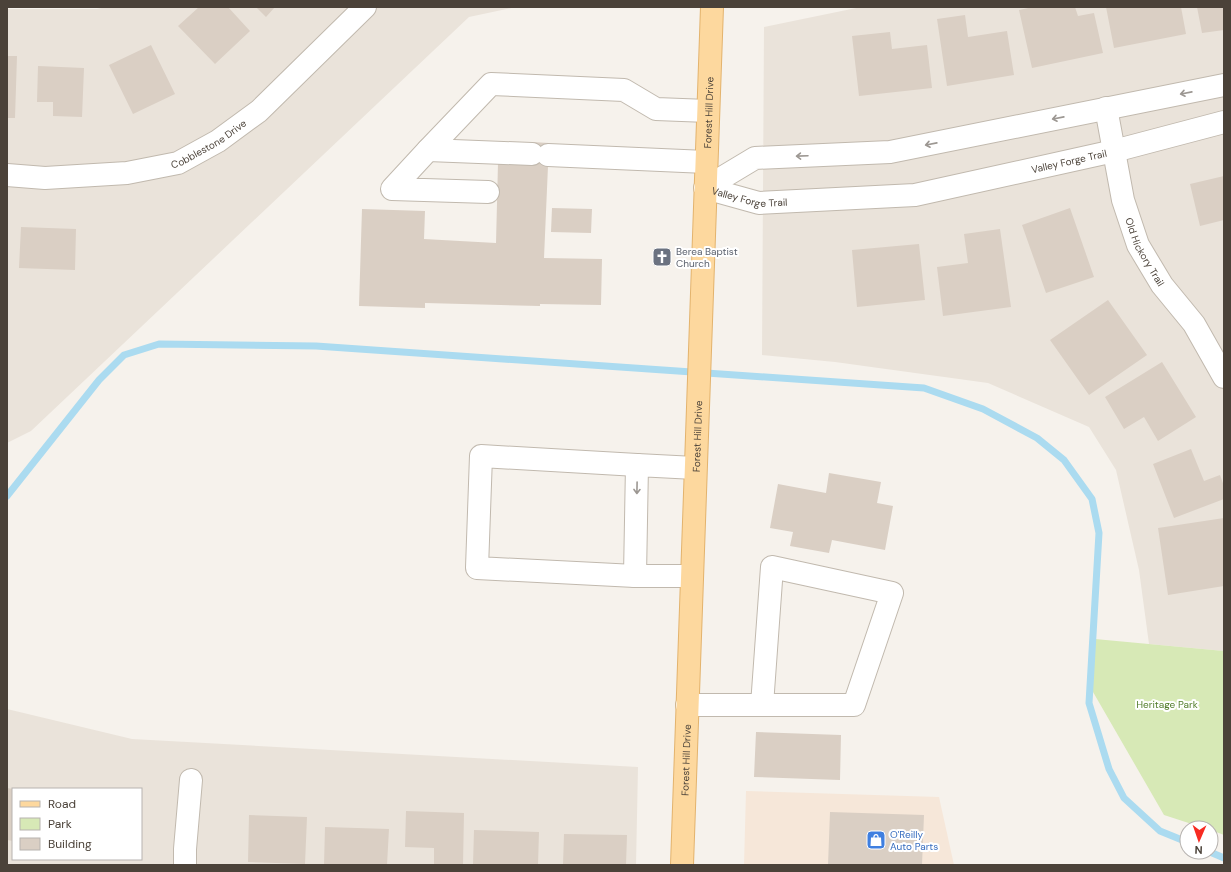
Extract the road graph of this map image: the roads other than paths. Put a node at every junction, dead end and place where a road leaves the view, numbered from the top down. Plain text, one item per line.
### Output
1 (365, 7) edge
2 (712, 7) edge
3 (1224, 85) edge
4 (1106, 108) junction
5 (708, 111) junction
6 (1224, 122) edge
7 (428, 150) junction
8 (1114, 151) junction
9 (706, 162) junction
10 (7, 176) edge
11 (705, 188) junction
12 (488, 192) dead end
13 (1224, 377) edge
14 (637, 465) junction
15 (695, 468) junction
16 (635, 576) junction
17 (692, 576) junction
18 (687, 705) junction
19 (762, 705) junction
20 (191, 780) dead end
21 (185, 865) edge
22 (682, 865) edge

1 - 10 street, Cobblestone Drive
2 - 5 main road, Forest Hill Drive
3 -> 4 street, Valley Forge Trail
4 - 8 street, Old Hickory Trail
4 -> 11 street, Valley Forge Trail
5 - 7 street
5 - 9 main road, Forest Hill Drive
6 - 8 street, Valley Forge Trail
7 - 9 street
7 - 12 street
8 - 11 street, Valley Forge Trail
8 - 13 street, Old Hickory Trail
9 - 11 main road, Forest Hill Drive
11 - 15 main road, Forest Hill Drive
14 - 15 street
14 -> 16 street
14 - 16 street
15 - 17 main road, Forest Hill Drive
16 - 17 street
17 - 18 main road, Forest Hill Drive
18 - 19 street
18 - 22 main road, Forest Hill Drive
19 - 19 street
20 - 21 street

